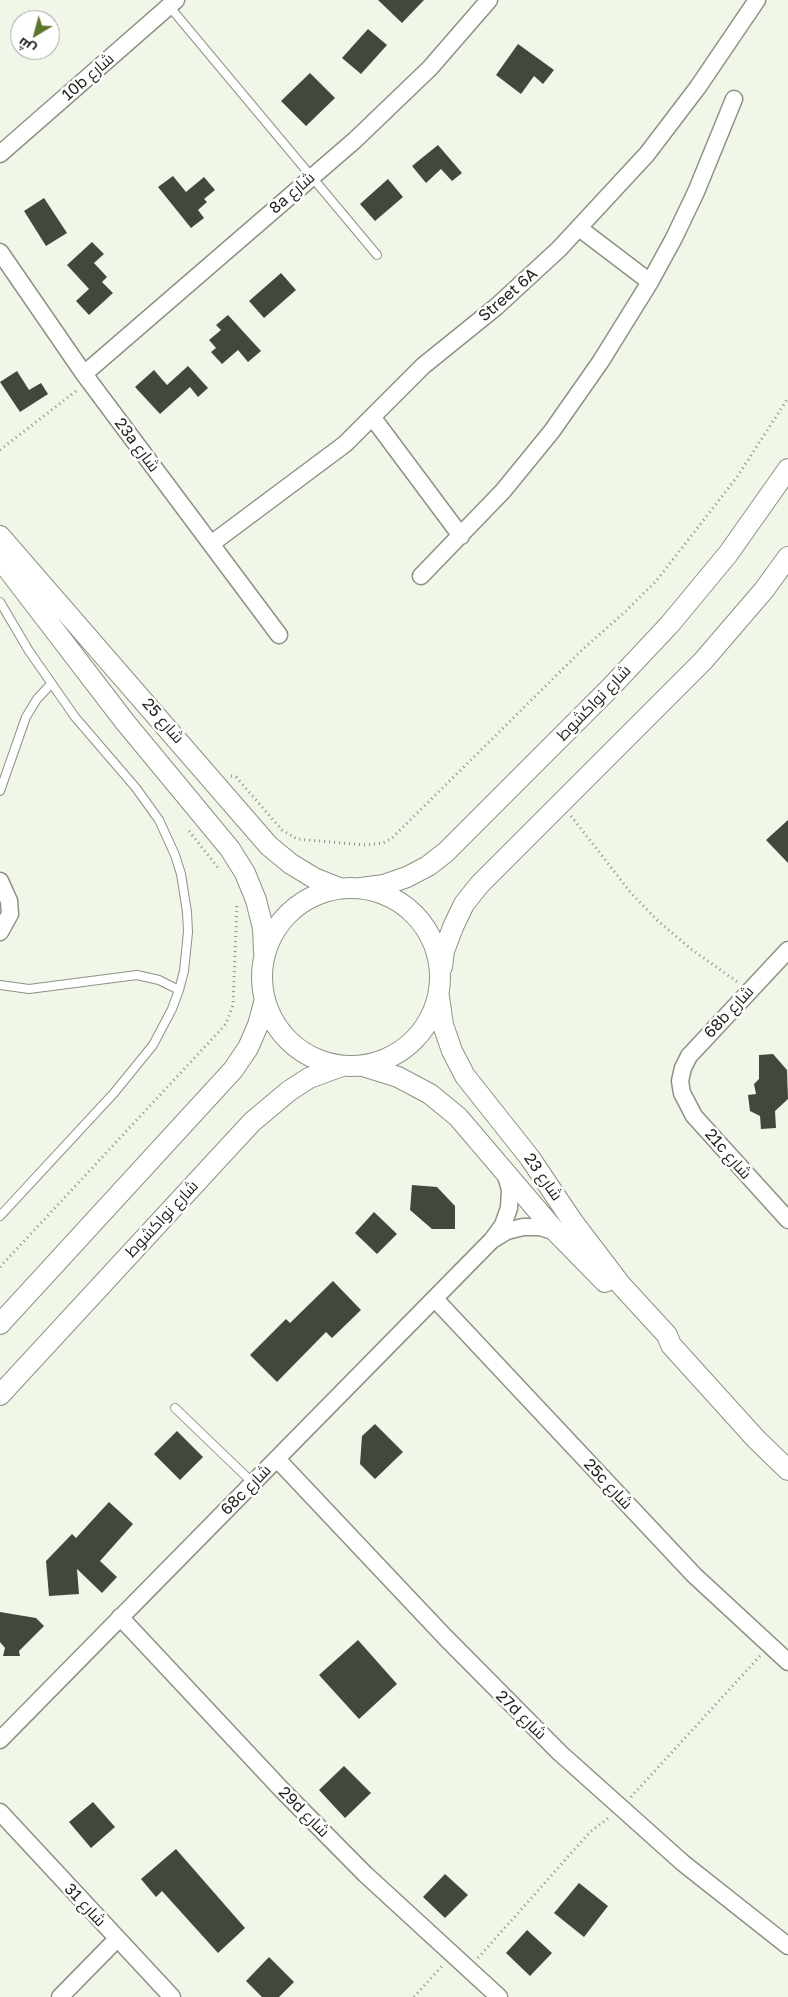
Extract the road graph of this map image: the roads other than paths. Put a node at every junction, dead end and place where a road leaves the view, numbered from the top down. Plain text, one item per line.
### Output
1 (489, 0) edge
2 (757, 0) edge
3 (169, 2) edge
4 (734, 99) dead end
5 (0, 154) edge
6 (312, 176) junction
7 (579, 228) junction
8 (0, 252) edge
9 (378, 255) dead end
10 (650, 282) junction
11 (84, 374) junction
12 (372, 418) junction
13 (788, 470) edge
14 (0, 536) edge
15 (462, 536) junction
16 (211, 544) junction
17 (788, 557) edge
18 (0, 559) edge
19 (421, 576) dead end
20 (0, 602) edge
21 (279, 635) dead end
22 (51, 684) junction
23 (0, 791) edge
24 (0, 881) edge
25 (339, 888) junction
26 (360, 888) junction
27 (0, 932) edge
28 (788, 950) edge
29 (264, 957) junction
30 (441, 976) junction
31 (0, 985) edge
32 (179, 990) junction
33 (439, 997) junction
34 (264, 999) junction
35 (342, 1066) junction
36 (363, 1066) junction
37 (680, 1081) joint
38 (505, 1172) junction
39 (0, 1216) edge
40 (788, 1220) edge
41 (556, 1232) junction
42 (492, 1240) junction
43 (435, 1299) junction
44 (0, 1324) edge
45 (671, 1345) junction
46 (0, 1395) edge
47 (175, 1408) dead end
48 (277, 1458) junction
49 (788, 1470) edge
50 (253, 1484) junction
51 (120, 1617) junction
52 (788, 1662) edge
53 (0, 1740) edge
54 (0, 1812) edge
55 (117, 1939) junction
56 (788, 1946) edge
57 (60, 1997) edge
58 (172, 1997) edge
59 (499, 1997) edge

1 - 6 street, 8a شارع
2 - 7 street, Street 6A
3 - 5 street, 10b شارع
3 - 6 lane
4 - 10 street
6 - 9 lane
6 - 11 street, 8a شارع
7 - 10 street
7 - 12 street, Street 6A
8 - 11 street, 23a شارع
10 - 15 street
11 - 16 street, 23a شارع
12 - 15 street
12 - 16 street, Street 6A
13 - 26 street, شارع نواكشوط
14 - 25 street, شارع 25
15 - 19 street
16 - 21 street, 23a شارع
17 - 30 street
18 - 29 street, شارع 25
20 - 22 lane
22 - 23 lane
22 - 32 lane
24 - 27 street
25 - 26 street
25 - 29 street
26 - 30 street
28 - 37 street, 68b شارع
29 - 34 street
30 - 33 street
31 - 32 lane
32 - 39 lane
33 - 36 street
33 - 45 street, شارع 23
34 - 35 street
34 - 44 street
35 - 36 street
35 - 46 street, شارع نواكشوط
36 - 38 street, شارع 23
37 - 40 street, 21c شارع
38 - 41 street, شارع 23
38 - 42 street, 68c شارع
41 - 42 street, 68c شارع
41 - 45 street, شارع 23
42 - 43 street, 68c شارع
43 - 48 street, 68c شارع
43 - 52 street, 25c شارع
45 - 49 street, شارع 23
47 - 50 lane
48 - 50 street, 68c شارع
48 - 56 street, 27d شارع
50 - 51 street, 68c شارع
51 - 53 street, 68c شارع
51 - 59 street, 29d شارع
54 - 55 street, شارع 31
55 - 57 street
55 - 58 street, شارع 31

